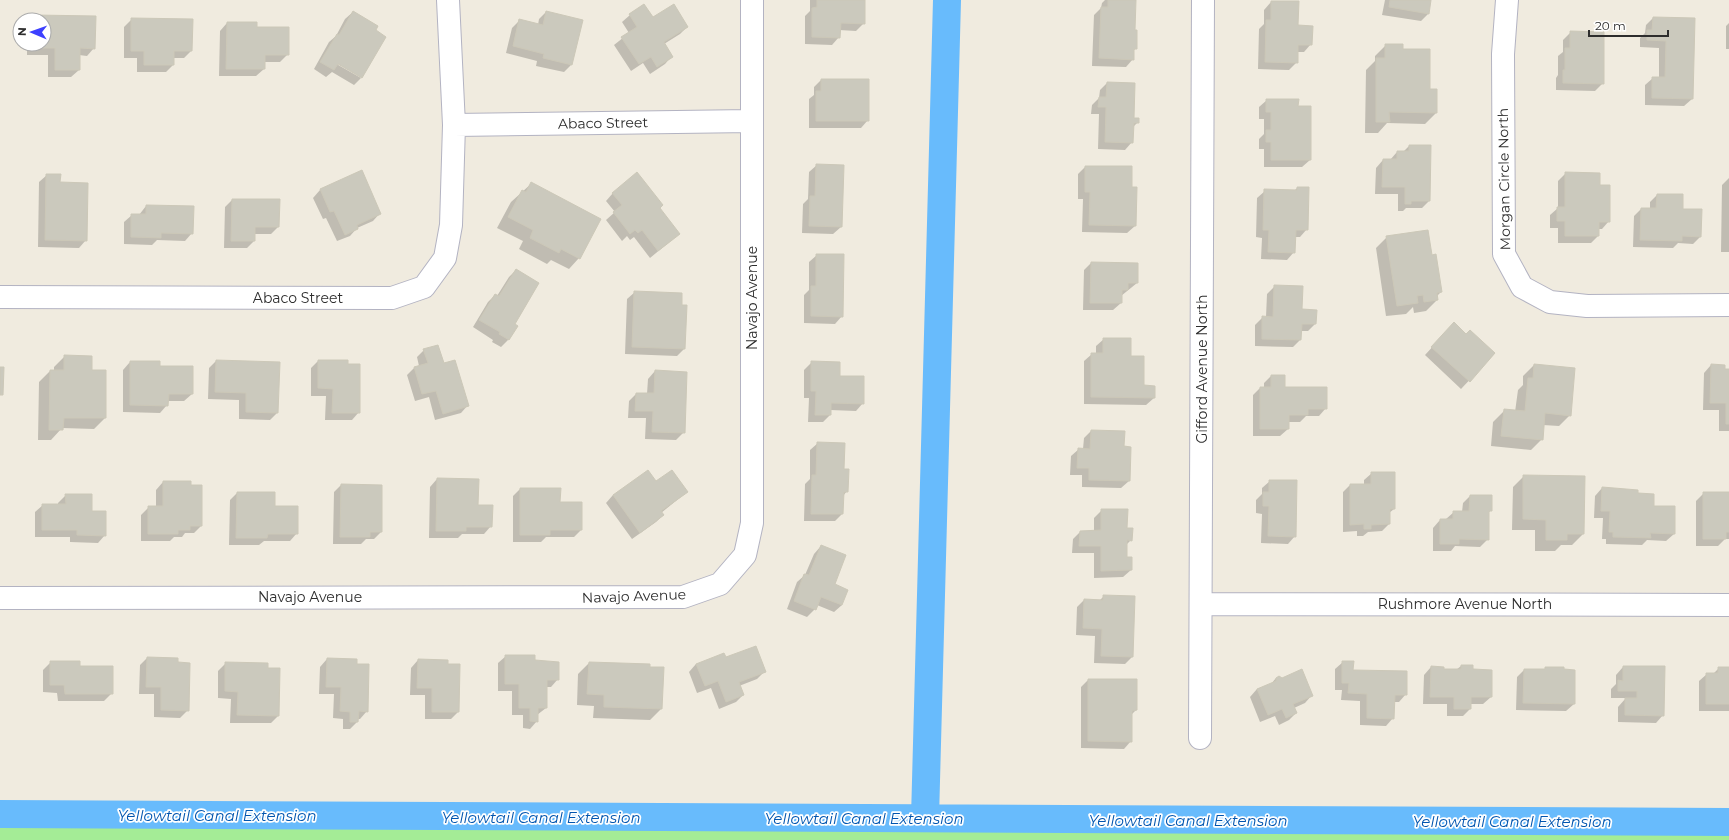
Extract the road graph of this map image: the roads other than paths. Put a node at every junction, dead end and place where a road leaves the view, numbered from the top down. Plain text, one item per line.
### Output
1 (448, 0) edge
2 (752, 0) edge
3 (1203, 0) edge
4 (1507, 0) edge
5 (752, 121) junction
6 (454, 125) junction
7 (0, 297) edge
8 (1729, 305) edge
9 (0, 598) edge
10 (1202, 604) junction
11 (1729, 604) edge
12 (1200, 738) dead end

1 - 6 street, Abaco Street
2 - 5 street, Navajo Avenue
3 - 10 street, Gifford Avenue North
4 - 8 street, Morgan Circle North
5 - 6 street, Abaco Street
5 - 9 street, Navajo Avenue
6 - 7 street, Abaco Street
10 - 11 street, Rushmore Avenue North
10 - 12 street, Gifford Avenue North

